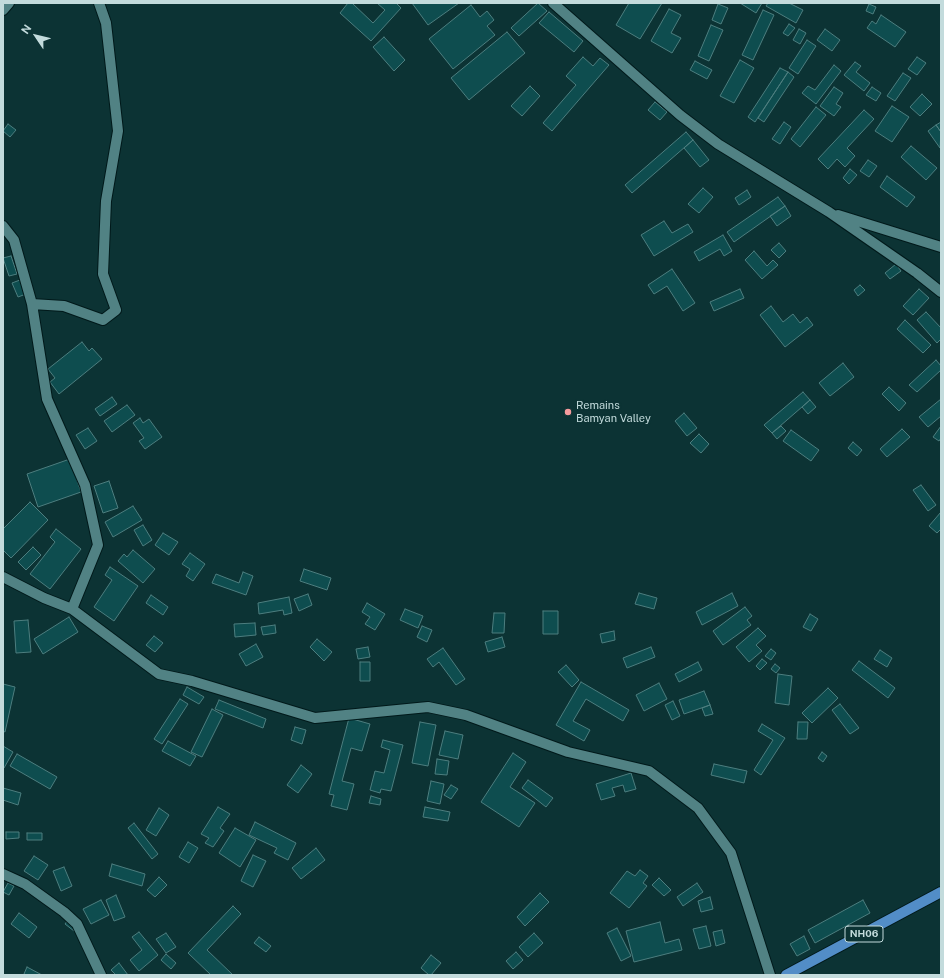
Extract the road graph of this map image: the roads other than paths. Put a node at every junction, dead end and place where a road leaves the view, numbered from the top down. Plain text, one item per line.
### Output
1 (9, 3) edge
2 (99, 3) edge
3 (553, 3) edge
4 (3, 10) edge
5 (829, 212) junction
6 (3, 226) edge
7 (941, 247) edge
8 (941, 292) edge
9 (32, 304) junction
10 (3, 577) edge
11 (72, 609) junction
12 (3, 874) edge
13 (941, 892) edge
14 (101, 975) edge
15 (770, 975) edge
16 (786, 975) edge

1 - 4 street
2 - 9 street
3 - 5 street
5 - 7 street
5 - 8 street
6 - 9 street
9 - 11 street
10 - 11 street
11 - 15 street
12 - 14 street
13 - 16 main road, NH06

